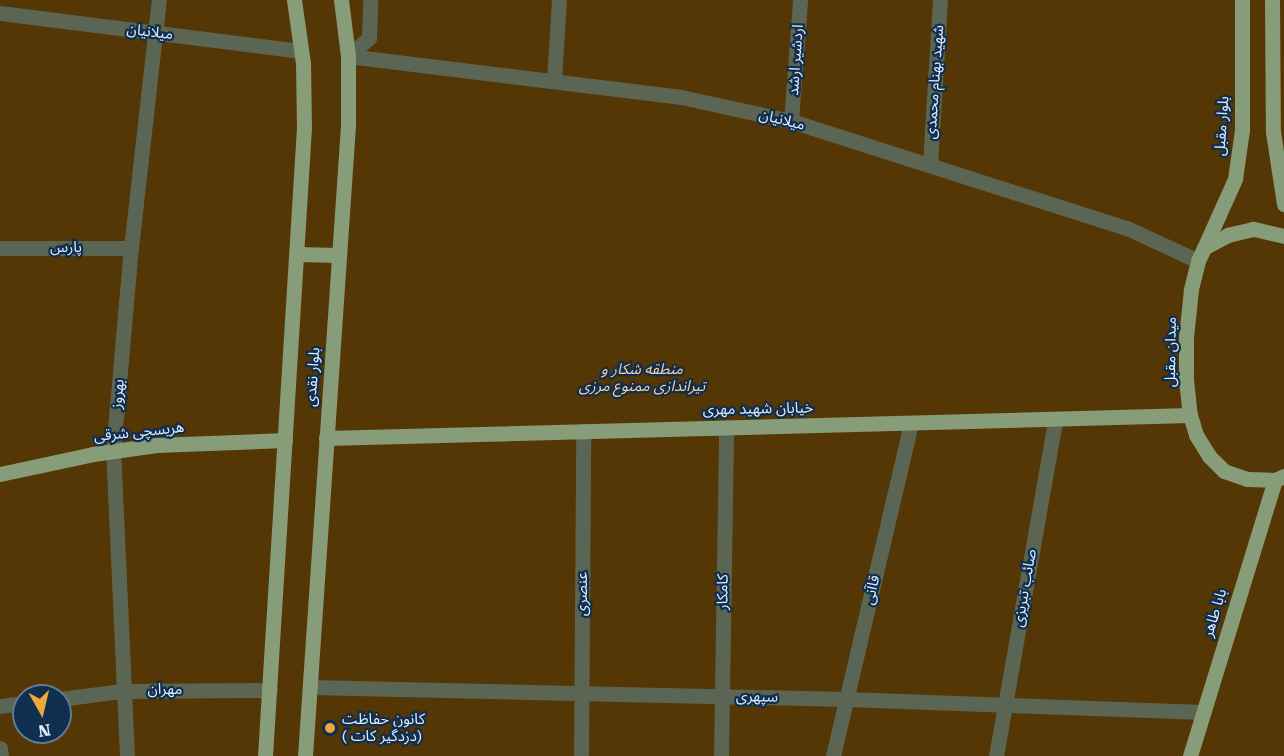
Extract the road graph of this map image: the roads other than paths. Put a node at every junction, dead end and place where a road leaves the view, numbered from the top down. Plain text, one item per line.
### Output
1 (159, 0) edge
2 (294, 0) edge
3 (341, 0) edge
4 (370, 0) edge
5 (559, 0) edge
6 (800, 0) edge
7 (940, 0) edge
8 (1242, 0) edge
9 (1272, 0) edge
10 (0, 13) edge
11 (156, 33) junction
12 (301, 51) junction
13 (348, 56) junction
14 (554, 81) junction
15 (791, 121) junction
16 (930, 164) junction
17 (1284, 204) edge
18 (1284, 236) edge
19 (0, 248) edge
20 (131, 248) junction
21 (297, 254) junction
22 (339, 255) junction
23 (1201, 255) junction
24 (1190, 415) junction
25 (1055, 420) junction
26 (912, 423) junction
27 (726, 428) junction
28 (583, 431) junction
29 (327, 438) junction
30 (285, 440) junction
31 (113, 452) junction
32 (0, 474) edge
33 (1280, 478) edge
34 (310, 687) junction
35 (270, 690) junction
36 (123, 691) junction
37 (583, 693) junction
38 (722, 696) junction
39 (72, 697) edge
40 (847, 699) junction
41 (1005, 705) junction
42 (1204, 712) junction
43 (0, 748) edge
44 (1, 756) edge
45 (127, 756) edge
46 (265, 756) edge
47 (305, 756) edge
48 (581, 756) edge
49 (722, 756) edge
50 (834, 756) edge
51 (996, 756) edge
52 (1190, 756) edge

1 - 11 street, بهروز
2 - 12 main road, بلوار نقدی
3 - 13 main road, بلوار نقدی
4 - 13 street
5 - 14 street
6 - 15 street, اردشیر ارشد
7 - 16 street, شهید بهنام محمدی
8 - 23 main road, بلوار مقبل
9 - 17 main road
10 - 11 street, میلانیان
11 - 12 street, میلانیان
11 - 20 street, بهروز
12 - 21 main road, بلوار نقدی
13 - 14 street, میلانیان
13 - 22 main road, بلوار نقدی
14 - 15 street, میلانیان
15 - 16 street, میلانیان
16 - 23 street, میلانیان
18 - 23 main road
19 - 20 street, پارس
20 - 31 street, بهروز
21 - 22 main road
21 - 30 main road, بلوار نقدی
22 - 29 main road, بلوار نقدی
23 - 24 main road, میدان مقبل
24 - 25 main road, خیابان شهید مهری
24 - 33 main road, میدان مقبل
25 - 26 main road, خیابان شهید مهری
25 - 41 street, صائب تبریزی
26 - 27 main road, خیابان شهید مهری
26 - 40 street, قاآنی
27 - 28 main road, خیابان شهید مهری
27 - 38 street, کامکار
28 - 29 main road, خیابان شهید مهری
28 - 37 street, عنصری
29 - 34 main road, بلوار نقدی
30 - 31 main road, هریسچی شرقی
30 - 35 main road, بلوار نقدی
31 - 32 main road, هریسچی شرقی
31 - 36 street, بهروز
33 - 42 main road, بابا طاهر
34 - 37 street, سپهری
34 - 47 main road, بلوار نقدی
35 - 36 street, مهران
35 - 46 main road, بلوار نقدی
36 - 39 street, مهران
36 - 45 street, بهروز
37 - 38 street, سپهری
37 - 48 street, عنصری
38 - 40 street, سپهری
38 - 49 street, کامکار
40 - 41 street, سپهری
40 - 50 street, قاآنی
41 - 42 street, سپهری
41 - 51 street, صائب تبریزی
42 - 52 main road, بابا طاهر
43 - 44 street

